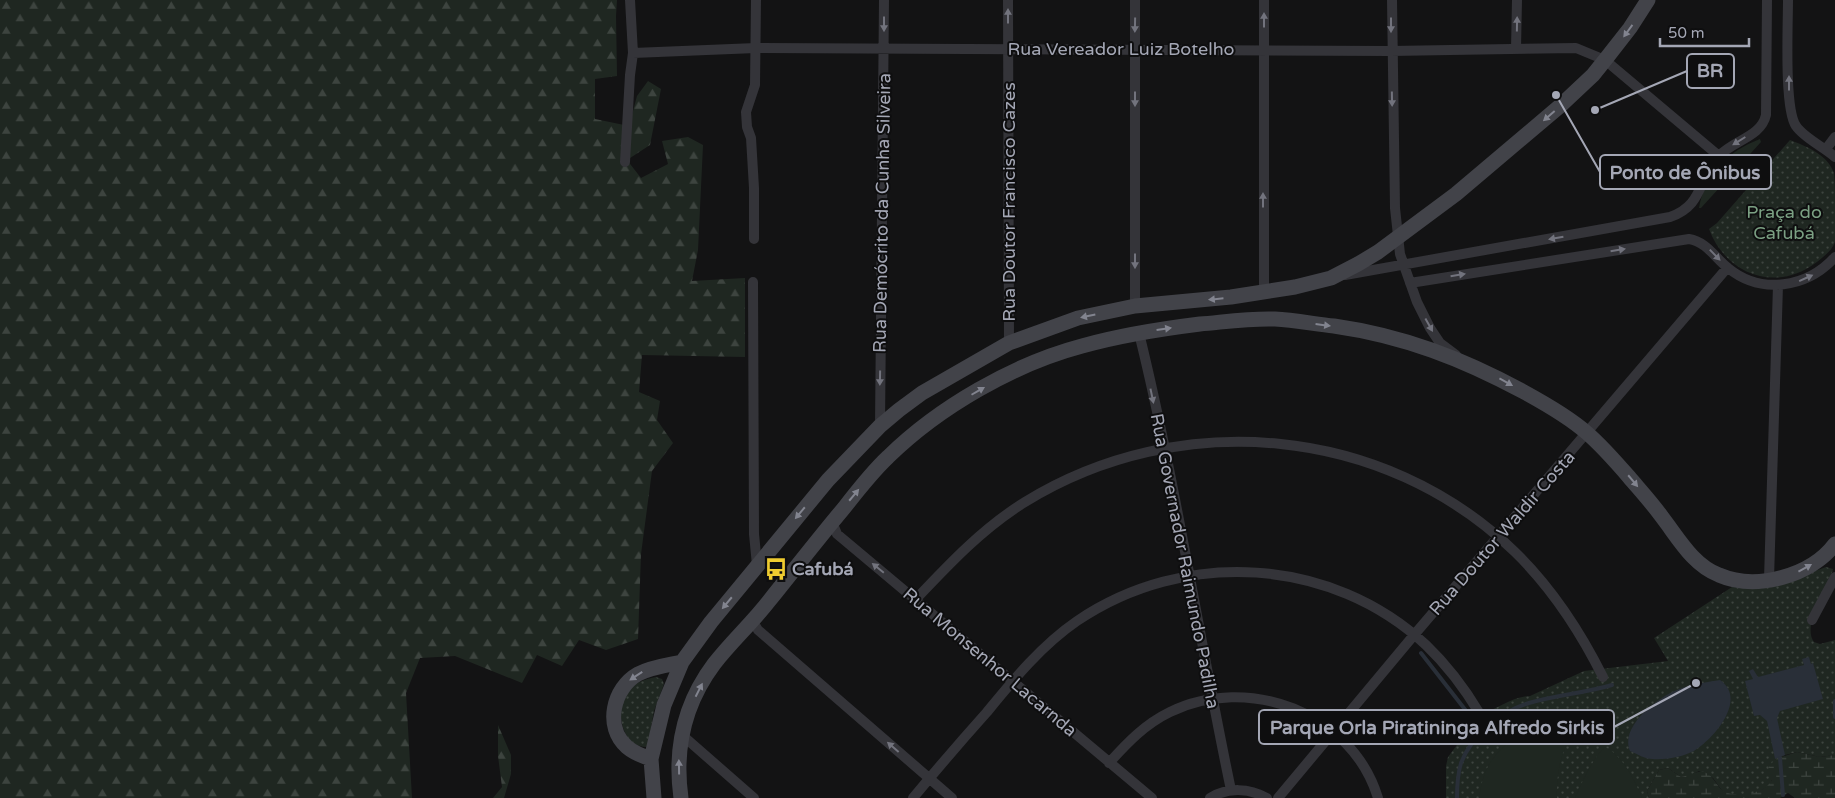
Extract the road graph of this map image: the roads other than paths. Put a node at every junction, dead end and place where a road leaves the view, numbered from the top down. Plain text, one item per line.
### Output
1 (630, 0) edge
2 (756, 0) edge
3 (884, 0) edge
4 (1008, 0) edge
5 (1135, 0) edge
6 (1264, 0) edge
7 (1392, 0) edge
8 (1517, 0) edge
9 (1648, 0) edge
10 (1767, 0) edge
11 (1788, 0) edge
12 (756, 48) junction
13 (1008, 48) junction
14 (884, 49) junction
15 (1516, 49) junction
16 (1135, 50) junction
17 (1264, 50) junction
18 (1391, 51) junction
19 (633, 53) junction
20 (1605, 60) junction
21 (1835, 137) edge
22 (1826, 149) junction
23 (1719, 156) junction
24 (1835, 158) edge
25 (625, 162) dead end
26 (1398, 237) junction
27 (754, 239) dead end
28 (1835, 257) edge
29 (1403, 264) junction
30 (1727, 268) junction
31 (1330, 278) junction
32 (753, 282) dead end
33 (1410, 283) junction
34 (1778, 285) junction
35 (1264, 293) junction
36 (1135, 306) junction
37 (1138, 332) junction
38 (1009, 343) junction
39 (1462, 360) junction
40 (880, 426) junction
41 (1587, 433) junction
42 (1163, 448) junction
43 (832, 522) junction
44 (1498, 537) junction
45 (1835, 544) edge
46 (757, 565) junction
47 (1190, 575) junction
48 (1835, 577) edge
49 (1768, 579) junction
50 (916, 599) junction
51 (754, 619) junction
52 (1812, 620) dead end
53 (1414, 635) junction
54 (682, 662) junction
55 (1603, 678) dead end
56 (1013, 681) junction
57 (1212, 699) junction
58 (1480, 714) dead end
59 (1333, 732) junction
60 (682, 735) junction
61 (651, 760) junction
62 (1109, 763) junction
63 (929, 779) junction
64 (1231, 790) junction
65 (654, 798) edge
66 (681, 798) edge
67 (754, 798) edge
68 (913, 798) edge
69 (952, 798) edge
70 (1152, 798) edge
71 (1210, 798) edge
72 (1267, 798) edge
73 (1278, 798) edge
74 (1378, 798) edge

1 - 19 street
2 - 12 street
3 -> 14 street, Rua Demócrito da Cunha Silveira
13 -> 4 street, Rua Doutor Francisco Cazes
5 -> 16 street
17 -> 6 street
7 -> 18 street
15 -> 8 street
9 -> 20 main road
10 -> 23 street
22 -> 11 street
12 - 14 street, Rua Vereador Luiz Botelho
12 - 19 street, Rua Vereador Luiz Botelho
12 - 27 street
13 - 14 street, Rua Vereador Luiz Botelho
13 - 16 street, Rua Vereador Luiz Botelho
13 - 38 street, Rua Doutor Francisco Cazes
14 -> 40 street, Rua Demócrito da Cunha Silveira
15 - 18 street, Rua Vereador Luiz Botelho
15 - 20 street, Rua Vereador Luiz Botelho
16 - 17 street, Rua Vereador Luiz Botelho
16 -> 36 street
17 - 18 street, Rua Vereador Luiz Botelho
35 -> 17 street
18 -> 26 street
19 - 25 street
20 - 23 street, Rua Vereador Luiz Botelho
20 -> 26 main road
21 - 22 street
22 - 24 street
23 -> 29 street
26 - 29 street
26 - 31 main road
34 -> 28 street
29 - 31 street
29 - 33 street
33 -> 30 street
30 - 34 street
30 - 41 street, Rua Doutor Waldir Costa
31 - 35 main road
32 - 46 street
33 -> 39 street
34 - 49 street
35 -> 36 main road
36 -> 38 main road
37 -> 39 main road
37 -> 42 street, Rua Governador Raimundo Padilha
43 -> 37 main road
38 - 40 main road
39 -> 41 main road
40 -> 46 main road
41 - 44 street, Rua Doutor Waldir Costa
41 -> 49 main road
42 - 44 street
42 - 47 street, Rua Governador Raimundo Padilha
42 - 50 street
50 -> 43 street, Rua Monsenhor Lacarnda
43 - 51 main road
44 - 53 street, Rua Doutor Waldir Costa
44 - 55 street
49 -> 45 main road
46 -> 54 main road
47 - 53 street
47 - 56 street
47 - 57 street, Rua Governador Raimundo Padilha
48 - 52 street
50 - 56 street, Rua Monsenhor Lacarnda
60 -> 51 main road
63 -> 51 street
53 - 58 street
53 - 59 street, Rua Doutor Waldir Costa
54 - 61 main road
54 -> 61 main road
56 - 62 street, Rua Monsenhor Lacarnda
56 - 63 street
57 - 59 street
57 - 62 street
57 - 64 street, Rua Governador Raimundo Padilha
59 - 73 street, Rua Doutor Waldir Costa
59 - 74 street
60 - 61 main road
66 -> 60 main road
60 - 67 street
61 - 65 main road
62 - 70 street, Rua Monsenhor Lacarnda
63 - 68 street
63 - 69 street
64 - 71 street
64 - 72 street

